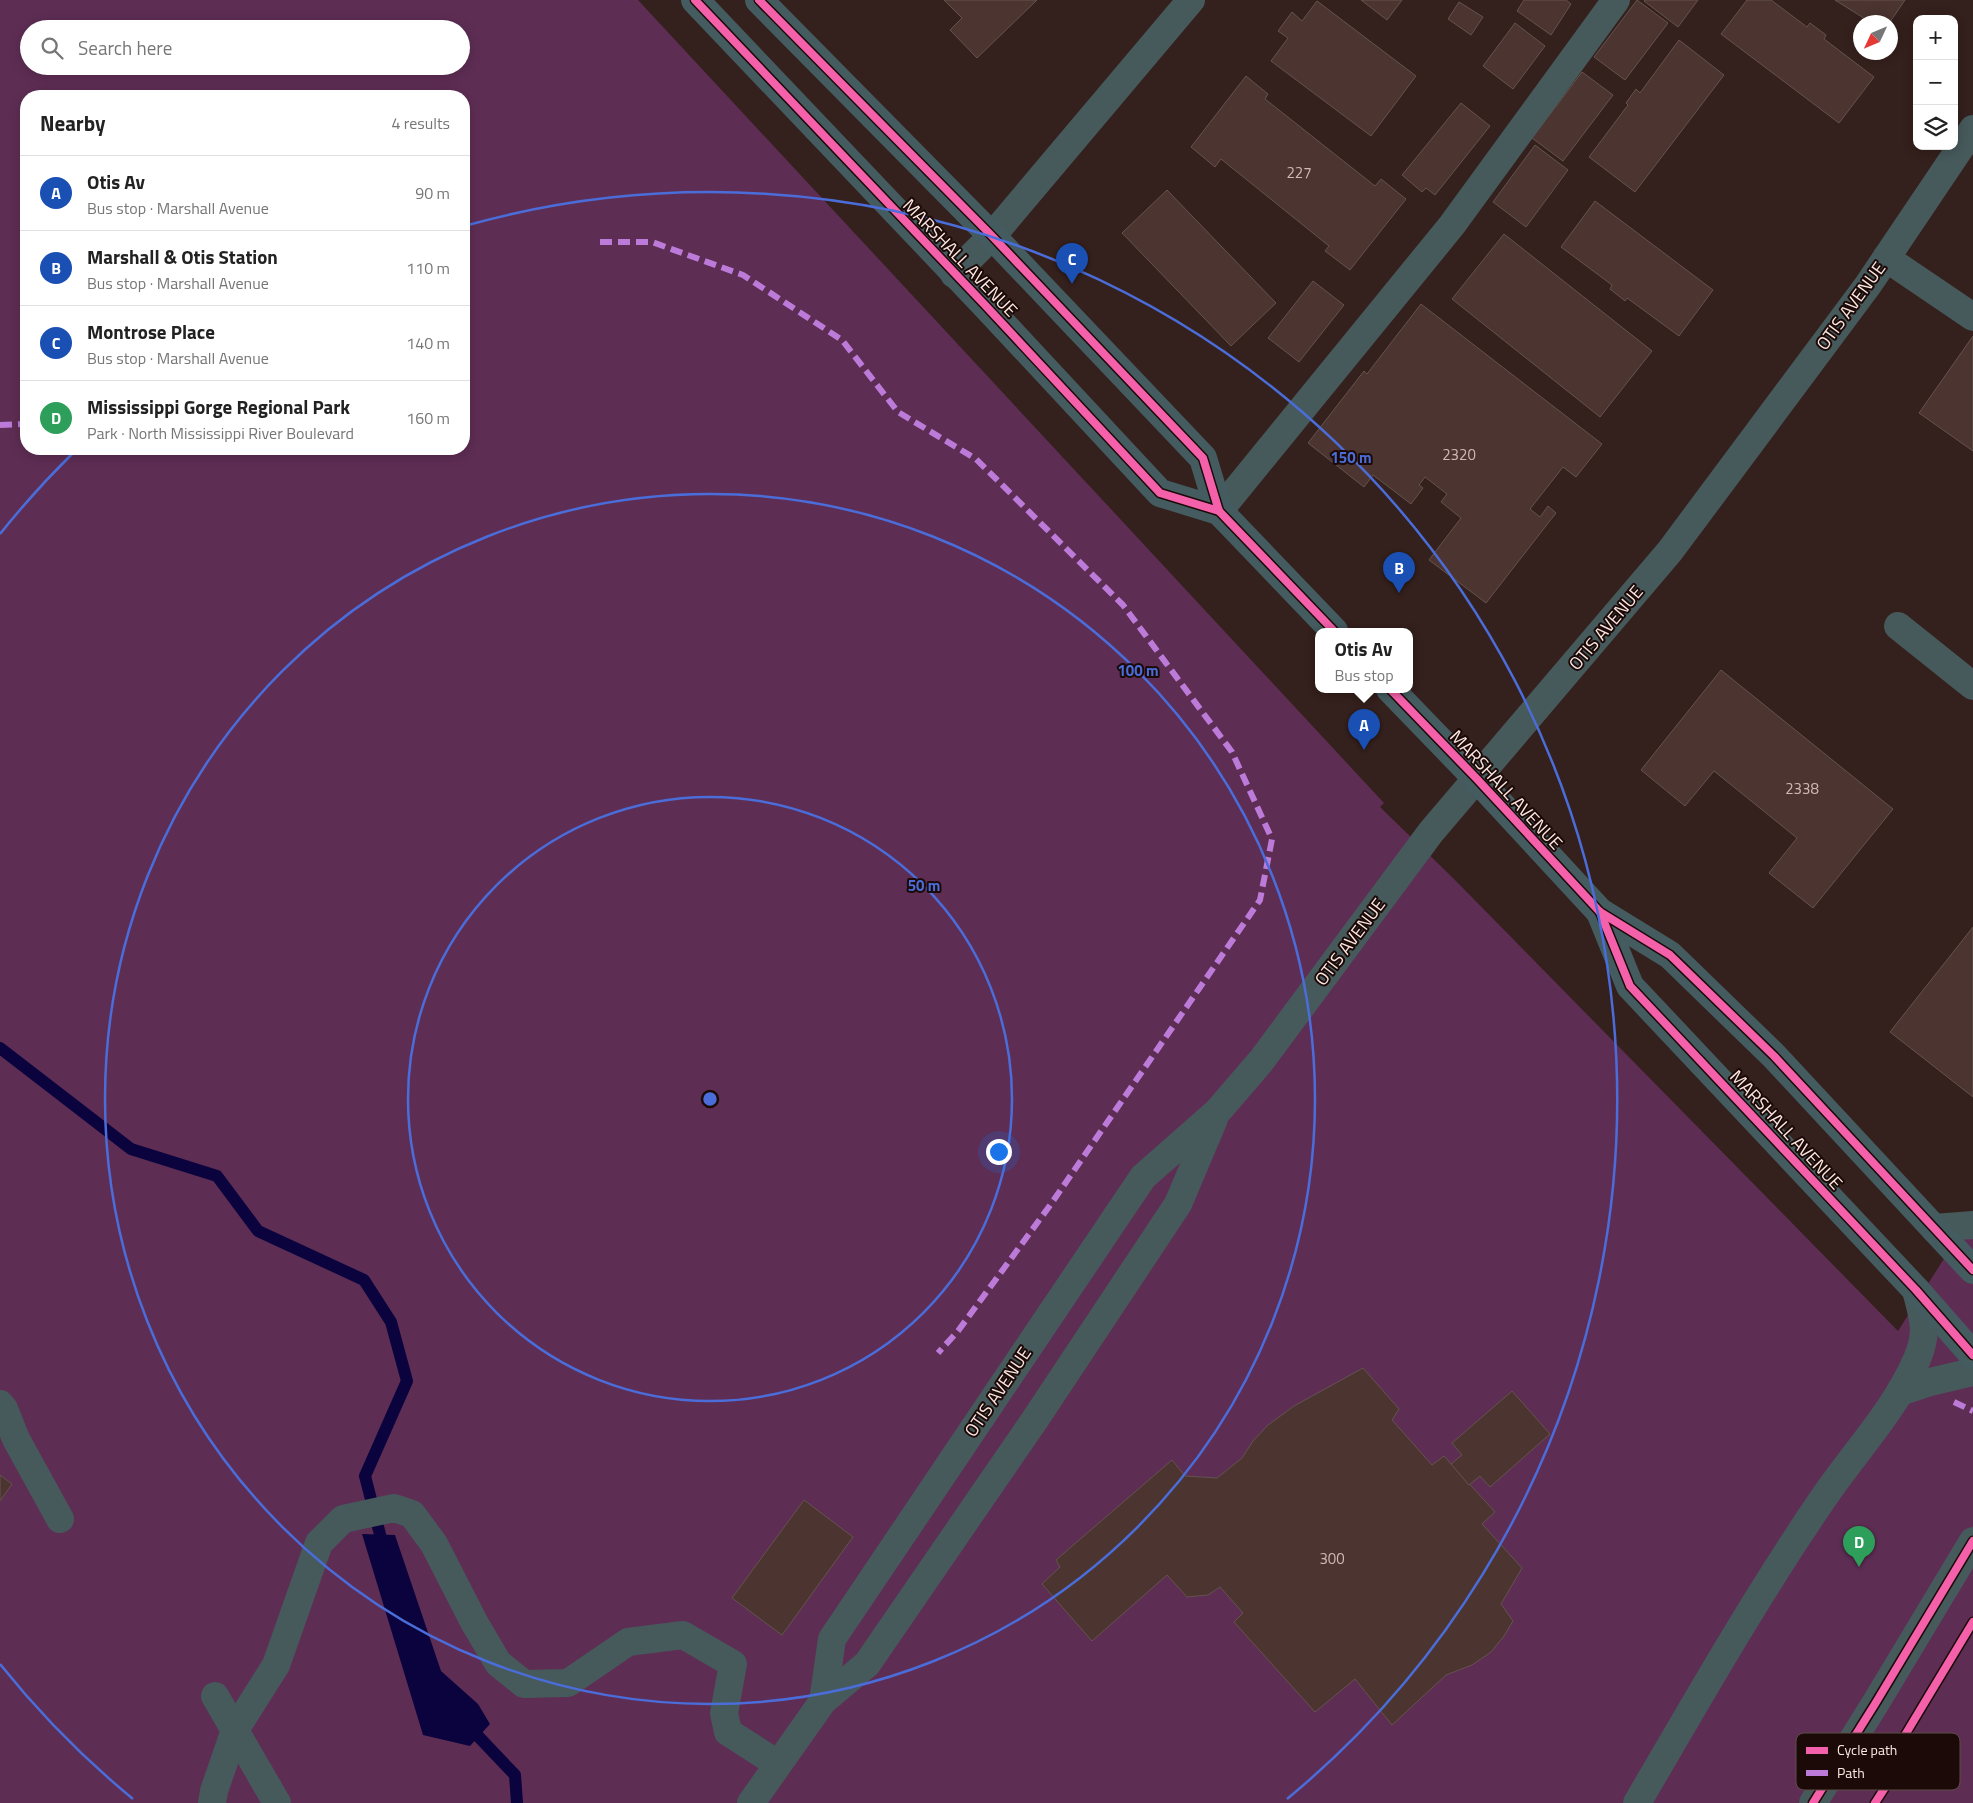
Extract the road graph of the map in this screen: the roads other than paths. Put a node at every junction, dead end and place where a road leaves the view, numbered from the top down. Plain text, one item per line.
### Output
1 (695, 0) edge
2 (759, 0) edge
3 (1191, 0) edge
4 (1616, 0) edge
5 (1973, 130) edge
6 (992, 236) junction
7 (1886, 258) junction
8 (954, 274) junction
9 (1973, 317) edge
10 (1219, 511) junction
11 (1898, 626) dead end
12 (1331, 628) edge
13 (1973, 686) edge
14 (1394, 693) edge
15 (1477, 779) junction
16 (1600, 912) junction
17 (1218, 1111) junction
18 (1973, 1225) edge
19 (1934, 1228) junction
20 (1973, 1270) edge
21 (1916, 1290) junction
22 (1973, 1355) edge
23 (1973, 1372) edge
24 (1900, 1392) junction
25 (0, 1404) edge
26 (60, 1519) dead end
27 (1973, 1541) edge
28 (214, 1696) dead end
29 (823, 1701) junction
30 (235, 1730) junction
31 (1857, 1733) edge
32 (778, 1764) junction
33 (1821, 1790) edge
34 (212, 1803) edge
35 (277, 1803) edge
36 (751, 1803) edge
37 (1637, 1803) edge
38 (1813, 1803) edge

1 - 8 main road, MARSHALL AVENUE
2 - 6 main road, MARSHALL AVENUE
3 - 6 street
4 - 10 street
5 - 7 street, OTIS AVENUE
6 - 8 street
6 - 10 main road, MARSHALL AVENUE
7 - 9 street
7 - 15 street, OTIS AVENUE
8 - 10 main road, MARSHALL AVENUE
10 - 12 main road, MARSHALL AVENUE
11 - 13 street
14 - 15 main road, MARSHALL AVENUE
15 - 16 main road, MARSHALL AVENUE
15 - 17 street, OTIS AVENUE
16 - 19 main road, MARSHALL AVENUE
16 - 21 main road, MARSHALL AVENUE
17 - 29 street, OTIS AVENUE
17 - 29 street, OTIS AVENUE
18 - 19 street
19 - 20 main road, MARSHALL AVENUE
21 - 22 main road, MARSHALL AVENUE
21 - 24 street
23 - 24 street
24 - 37 street
25 - 26 street
27 - 31 street
28 - 30 street
29 - 32 street, OTIS AVENUE
30 - 32 street
30 - 34 street
30 - 35 street
32 - 36 street, OTIS AVENUE
33 - 38 street

